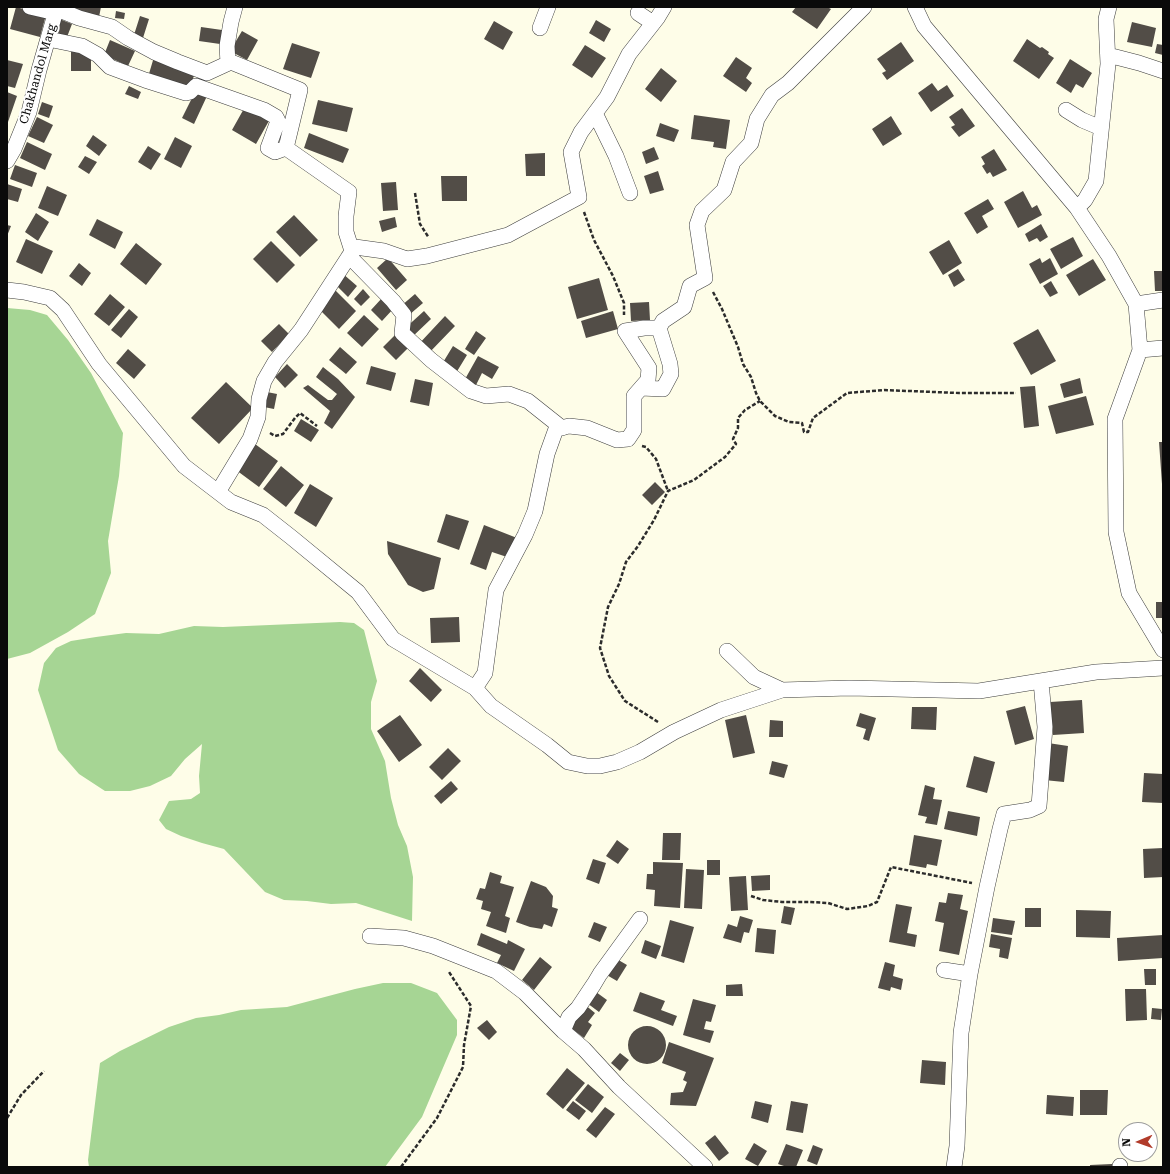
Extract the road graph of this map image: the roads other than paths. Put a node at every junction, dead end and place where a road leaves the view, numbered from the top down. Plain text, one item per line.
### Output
1 (30, 7) edge
2 (235, 7) edge
3 (548, 7) edge
4 (664, 7) edge
5 (864, 7) edge
6 (915, 7) edge
7 (1109, 7) edge
8 (57, 10) edge
9 (638, 12) dead end
10 (653, 23) junction
11 (540, 28) dead end
12 (48, 39) junction
13 (1108, 55) junction
14 (228, 63) junction
15 (1163, 72) edge
16 (1066, 110) dead end
17 (596, 112) junction
18 (1101, 128) junction
19 (286, 148) junction
20 (7, 162) edge
21 (630, 193) dead end
22 (1077, 208) junction
23 (350, 254) junction
24 (7, 290) edge
25 (1163, 300) edge
26 (1136, 304) junction
27 (658, 328) junction
28 (1163, 348) edge
29 (1140, 350) junction
30 (641, 388) junction
31 (562, 428) junction
32 (218, 492) junction
33 (1163, 650) edge
34 (727, 651) dead end
35 (1163, 668) edge
36 (1041, 681) junction
37 (475, 688) junction
38 (782, 690) junction
39 (640, 919) dead end
40 (370, 936) dead end
41 (944, 970) dead end
42 (970, 974) junction
43 (563, 1031) junction
44 (705, 1167) edge
45 (954, 1167) edge

1 - 8 street
2 - 14 street
3 - 11 street
4 - 10 street
5 - 27 street
6 - 22 street
7 - 13 street
8 - 12 street, Chakhandol Marg
8 - 14 street
9 - 10 street
10 - 17 street
12 - 19 street
12 - 20 street, Chakhandol Marg
13 - 15 street
13 - 18 street
14 - 19 street
16 - 18 street
17 - 21 street
17 - 23 street
18 - 22 street
19 - 23 street
22 - 26 street
23 - 31 street
23 - 32 street
24 - 32 street
25 - 26 street
26 - 29 street
27 - 30 street
27 - 30 street
28 - 29 street
29 - 33 street
30 - 31 street
31 - 37 street
32 - 37 street
34 - 38 street
35 - 36 street
36 - 38 street
36 - 42 street
37 - 38 street
39 - 43 street
40 - 43 street
41 - 42 street
42 - 45 street
43 - 44 street

